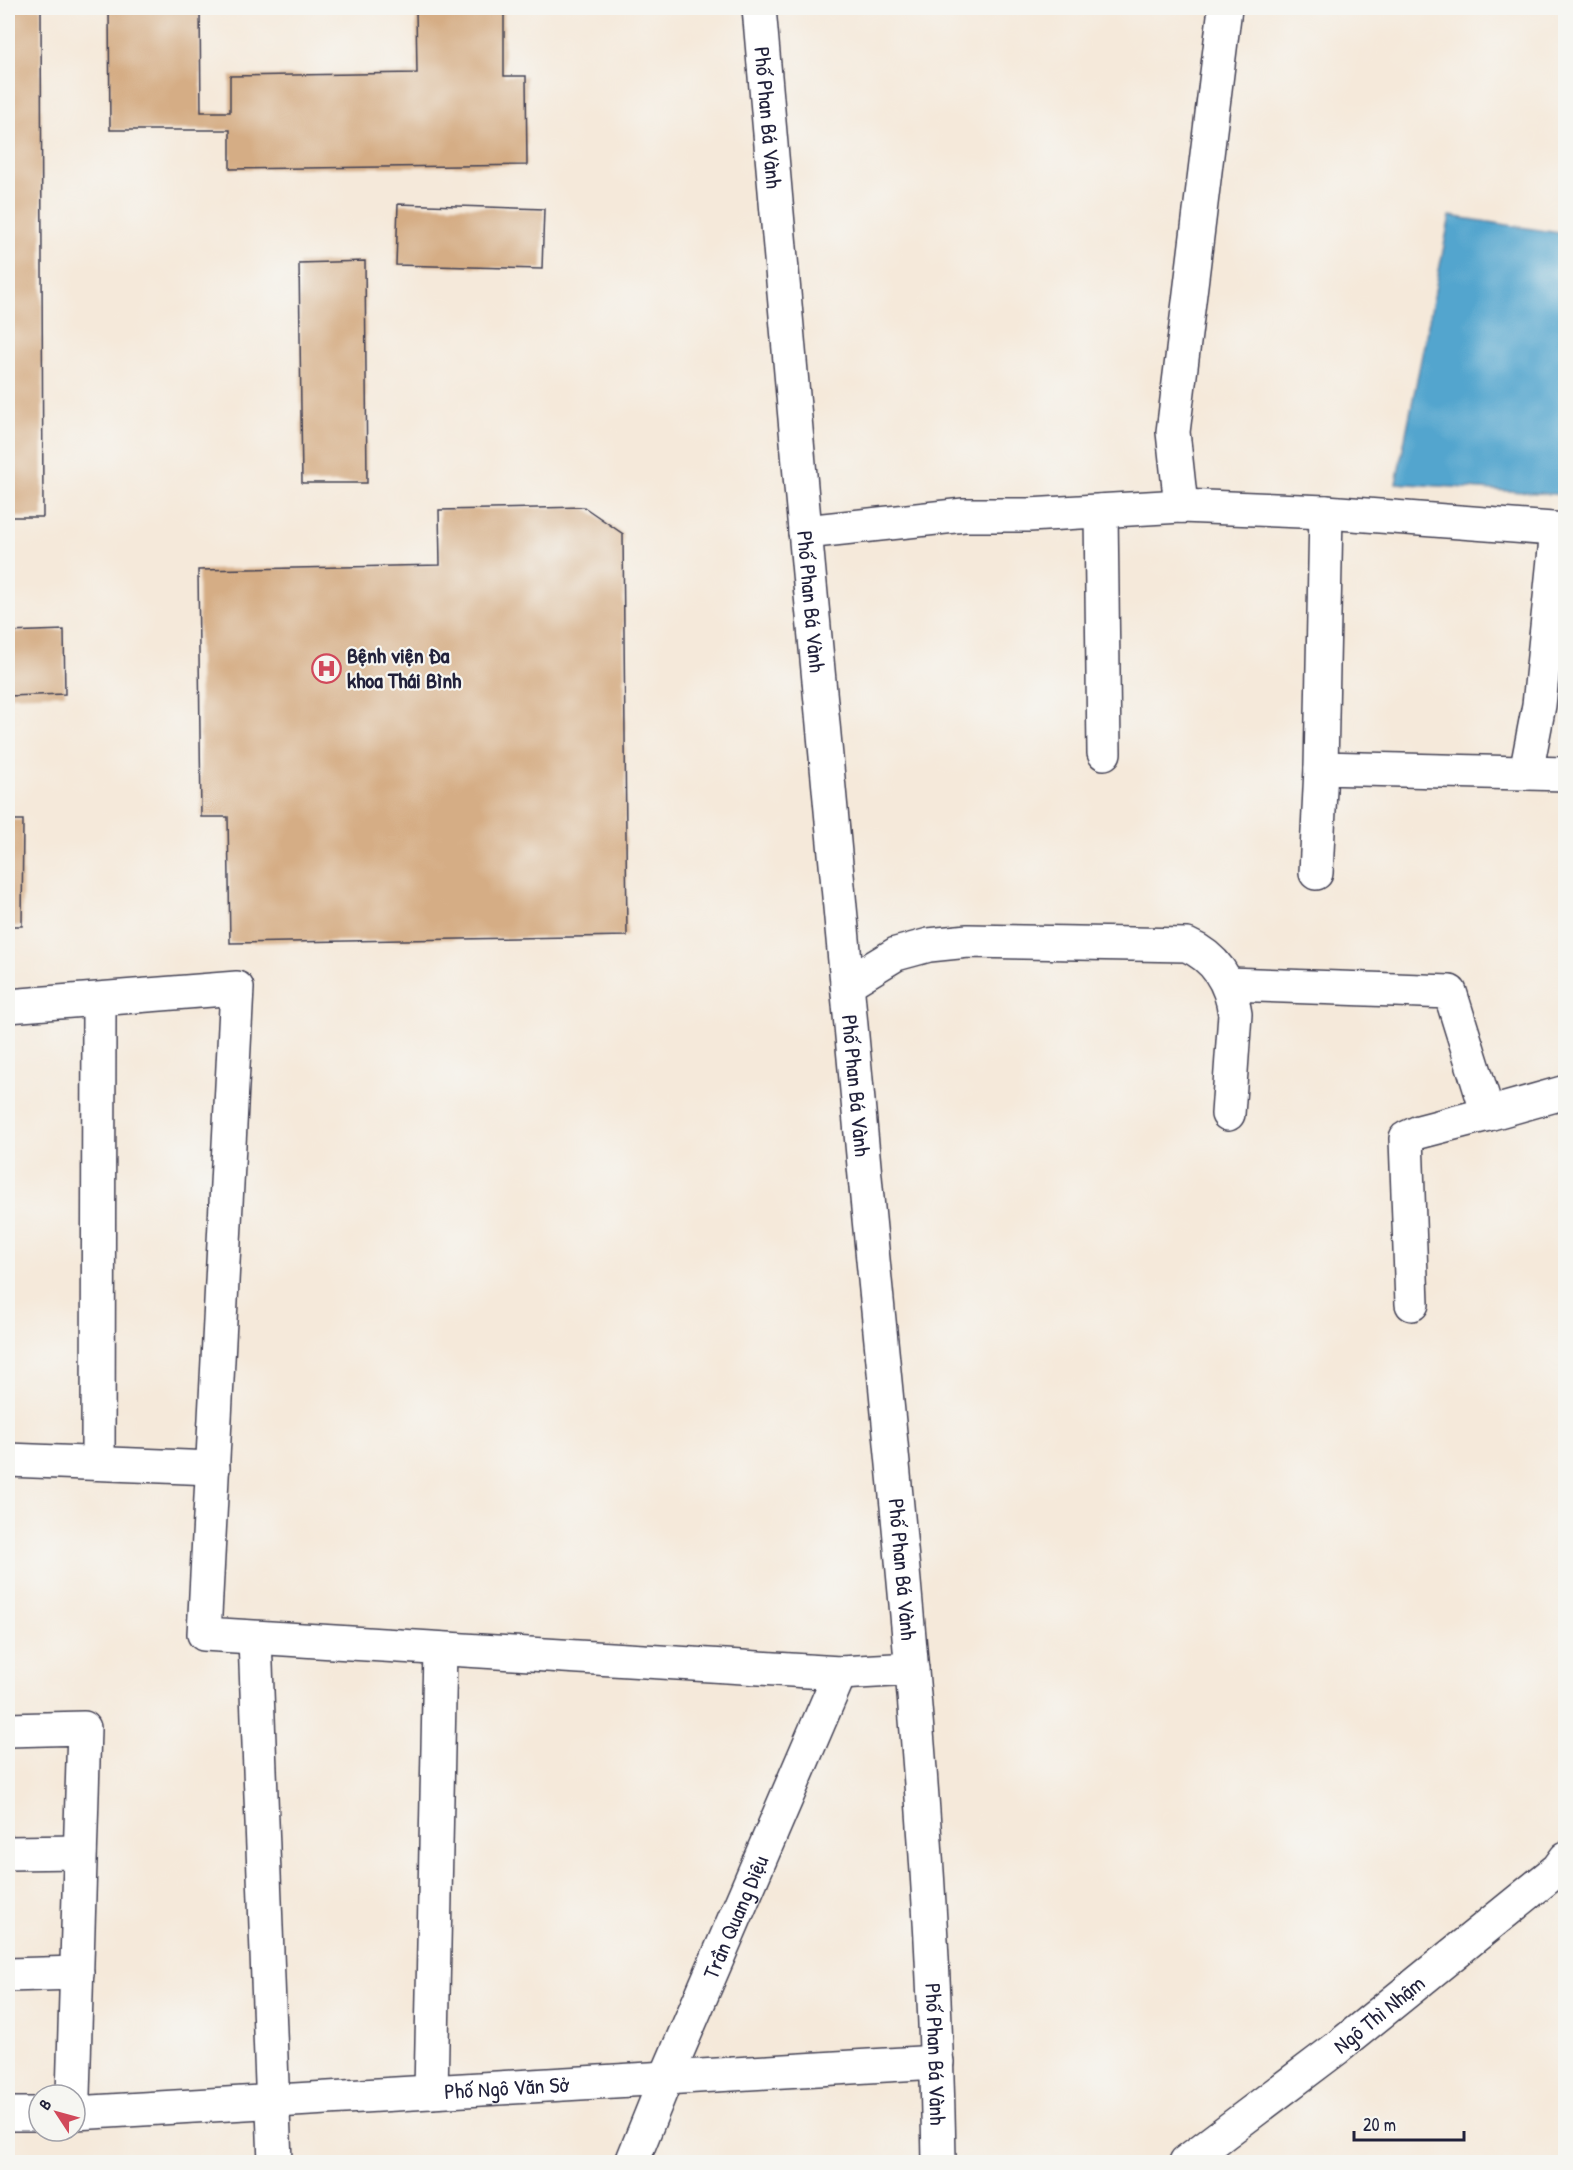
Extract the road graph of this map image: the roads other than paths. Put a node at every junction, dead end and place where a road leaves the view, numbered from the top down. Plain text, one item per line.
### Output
1 (759, 8) edge
2 (1225, 8) edge
3 (1180, 506) junction
4 (1101, 511) junction
5 (1326, 512) junction
6 (1562, 530) edge
7 (805, 532) junction
8 (1104, 753) dead end
9 (1321, 768) junction
10 (1526, 773) junction
11 (1566, 774) edge
12 (1316, 873) dead end
13 (847, 984) junction
14 (1228, 984) junction
15 (99, 1000) junction
16 (8, 1006) edge
17 (1566, 1092) edge
18 (1228, 1114) dead end
19 (1488, 1114) junction
20 (1412, 1304) dead end
21 (8, 1460) edge
22 (98, 1463) junction
23 (213, 1468) junction
24 (255, 1639) junction
25 (440, 1650) junction
26 (912, 1669) junction
27 (840, 1673) junction
28 (8, 1730) edge
29 (80, 1852) junction
30 (8, 1853) edge
31 (1566, 1858) edge
32 (76, 1972) junction
33 (8, 1975) edge
34 (937, 2062) junction
35 (666, 2078) junction
36 (73, 2083) edge
37 (431, 2092) junction
38 (273, 2102) junction
39 (87, 2112) edge
40 (8, 2114) edge
41 (27, 2114) edge
42 (275, 2163) edge
43 (633, 2163) edge
44 (939, 2163) edge
45 (1186, 2163) edge

1 - 7 street, Phố Phan Bá Vành
2 - 3 street
3 - 4 street
3 - 5 street
4 - 7 street
4 - 8 street
5 - 6 street
5 - 9 street
6 - 10 street
7 - 13 street, Phố Phan Bá Vành
9 - 10 street
9 - 12 street
10 - 11 street
13 - 14 street
13 - 26 street, Phố Phan Bá Vành
14 - 18 street
14 - 19 street
15 - 16 street
15 - 22 street
15 - 23 street
17 - 19 street
19 - 20 street
21 - 22 street
22 - 23 street
23 - 24 street
24 - 25 street
24 - 38 street
25 - 27 street
25 - 37 street
26 - 27 street
26 - 34 street, Phố Phan Bá Vành
27 - 35 street, Trần Quang Diệu
28 - 29 street
29 - 30 street
29 - 32 street
31 - 45 street, Ngô Thì Nhậm
32 - 33 street
32 - 36 street
34 - 35 street, Phố Ngô Văn Sở
34 - 44 street, Phố Phan Bá Vành
35 - 37 street, Phố Ngô Văn Sở
35 - 43 street, Trần Quang Diệu
37 - 38 street, Phố Ngô Văn Sở
38 - 39 street, Phố Ngô Văn Sở
38 - 42 street
40 - 41 street

